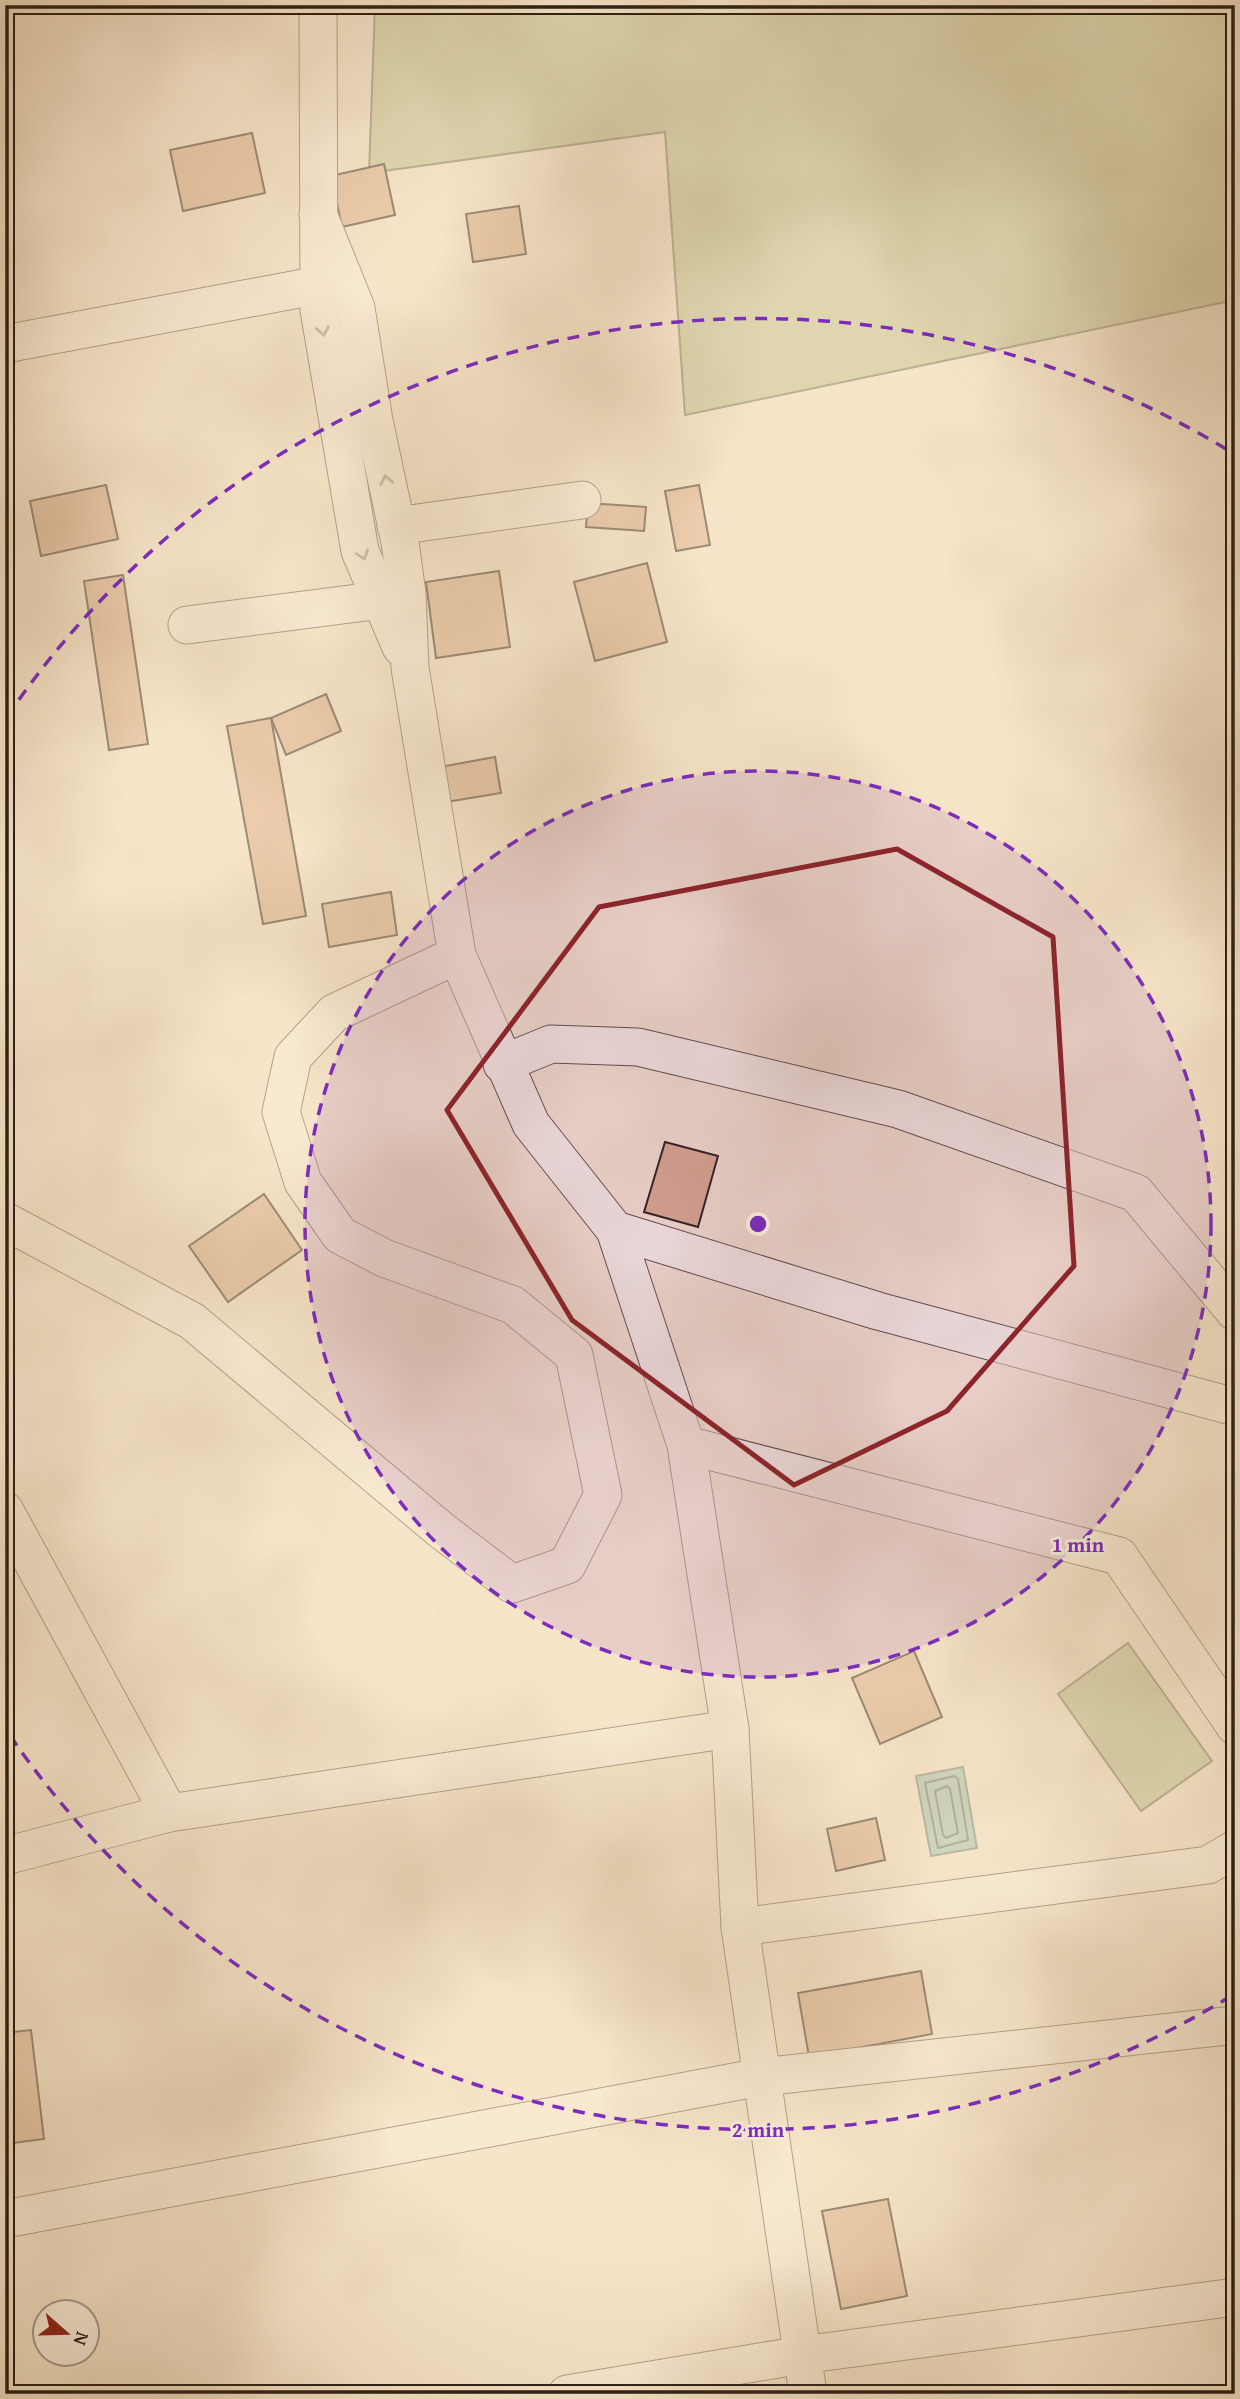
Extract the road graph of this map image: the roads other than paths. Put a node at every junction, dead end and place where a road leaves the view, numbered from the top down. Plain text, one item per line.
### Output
1 (318, 5) edge
2 (331, 282) junction
3 (5, 344) edge
4 (582, 500) dead end
5 (396, 526) junction
6 (381, 600) junction
7 (187, 625) dead end
8 (410, 668) junction
9 (457, 956) junction
10 (502, 1064) junction
11 (5, 1221) edge
12 (615, 1230) junction
13 (1235, 1312) edge
14 (1235, 1407) edge
15 (686, 1445) junction
16 (5, 1511) edge
17 (1235, 1726) edge
18 (730, 1729) junction
19 (169, 1813) junction
20 (1235, 1849) edge
21 (7, 1851) edge
22 (740, 1927) junction
23 (1235, 2025) edge
24 (761, 2077) junction
25 (5, 2219) edge
26 (1235, 2297) edge
27 (802, 2356) junction
28 (567, 2394) edge
29 (808, 2394) edge

1 - 2 street
2 - 3 street
5 -> 2 street
2 -> 6 street
4 - 5 street
5 - 8 street
6 - 7 street
6 - 8 street
8 - 9 street
9 - 10 street
9 - 11 street
10 - 12 street
10 - 13 street
12 - 14 street
12 - 15 street
15 - 17 street
15 - 18 street
16 - 19 street
18 - 19 street
18 - 22 street
19 - 21 street
20 - 22 street
22 - 24 street
23 - 24 street
24 - 25 street
24 - 27 street
26 - 27 street
27 - 28 street
27 - 29 street

